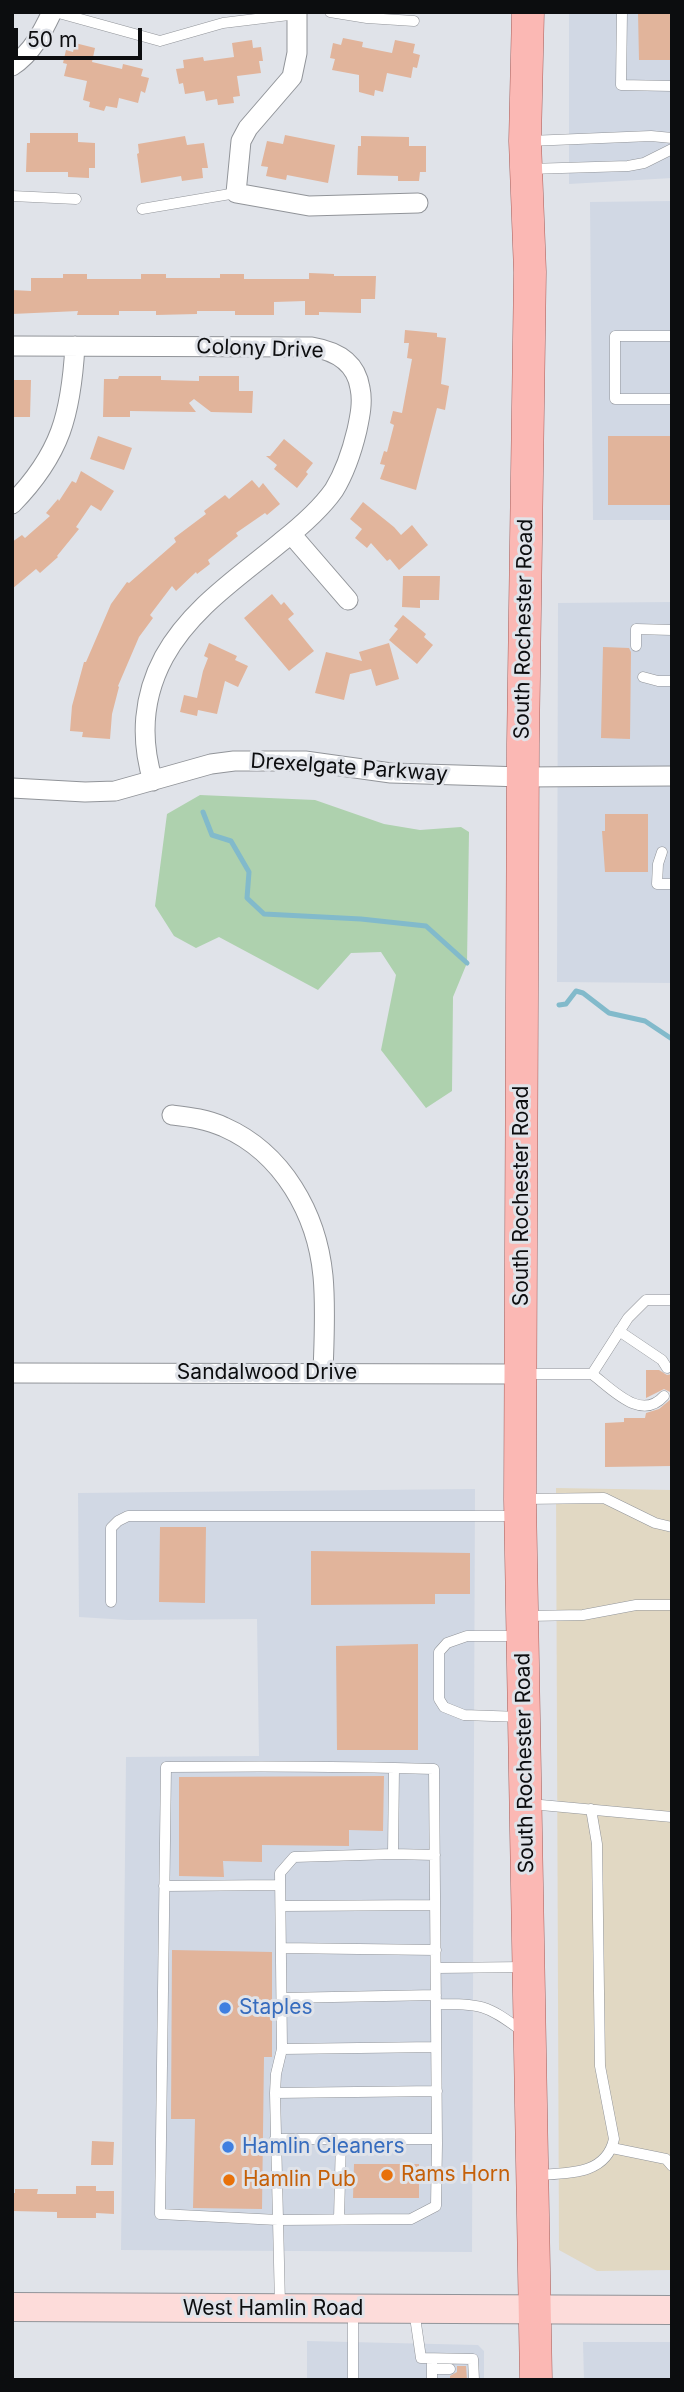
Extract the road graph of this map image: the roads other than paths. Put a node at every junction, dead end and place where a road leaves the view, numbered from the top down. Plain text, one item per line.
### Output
1 (53, 12) edge
2 (330, 12) edge
3 (528, 12) edge
4 (622, 12) edge
5 (297, 13) edge
6 (414, 21) dead end
7 (12, 66) edge
8 (672, 86) edge
9 (672, 138) edge
10 (672, 149) edge
11 (525, 155) junction
12 (236, 193) junction
13 (12, 195) edge
14 (76, 199) dead end
15 (418, 203) dead end
16 (142, 209) dead end
17 (672, 336) edge
18 (12, 346) edge
19 (75, 346) junction
20 (672, 399) edge
21 (12, 504) edge
22 (291, 534) junction
23 (348, 600) dead end
24 (672, 630) edge
25 (636, 646) dead end
26 (643, 677) dead end
27 (672, 681) edge
28 (672, 776) edge
29 (523, 777) junction
30 (153, 781) junction
31 (12, 788) edge
32 (662, 852) dead end
33 (672, 884) edge
34 (172, 1115) dead end
35 (672, 1300) edge
36 (619, 1331) junction
37 (667, 1368) dead end
38 (12, 1373) edge
39 (323, 1373) junction
40 (521, 1374) junction
41 (592, 1374) junction
42 (664, 1396) dead end
43 (521, 1507) junction
44 (672, 1527) edge
45 (111, 1602) dead end
46 (672, 1605) edge
47 (523, 1626) junction
48 (524, 1718) junction
49 (394, 1768) junction
50 (526, 1804) junction
51 (591, 1809) junction
52 (672, 1817) edge
53 (393, 1854) junction
54 (435, 1855) junction
55 (281, 1885) junction
56 (164, 1886) junction
57 (435, 1905) junction
58 (281, 1906) junction
59 (281, 1948) junction
60 (436, 1950) junction
61 (528, 1967) junction
62 (436, 1968) junction
63 (282, 1998) junction
64 (436, 1999) junction
65 (530, 2037) junction
66 (436, 2047) junction
67 (282, 2049) junction
68 (437, 2091) junction
69 (275, 2093) junction
70 (275, 2139) junction
71 (341, 2139) junction
72 (438, 2140) junction
73 (612, 2148) junction
74 (672, 2166) edge
75 (531, 2175) junction
76 (339, 2219) junction
77 (278, 2220) junction
78 (12, 2307) edge
79 (280, 2309) junction
80 (353, 2309) junction
81 (414, 2310) junction
82 (534, 2310) junction
83 (672, 2310) edge
84 (432, 2369) edge
85 (450, 2369) dead end
86 (472, 2373) edge
87 (533, 2377) edge
88 (353, 2380) edge

1 - 5 lane
1 - 7 street
2 - 6 lane
3 - 11 main road, South Rochester Road
4 - 8 lane
5 - 12 street
9 - 11 lane
10 - 11 lane
11 - 29 main road, South Rochester Road
12 - 15 street
12 - 16 lane
13 - 14 lane
17 - 20 lane
18 - 19 street, Colony Drive
19 - 21 street
19 - 22 street, Colony Drive
22 - 23 street
22 - 30 street, Colony Drive
24 - 25 lane
26 - 27 lane
28 - 29 street, Drexelgate Parkway
29 - 30 street, Drexelgate Parkway
29 - 40 main road, South Rochester Road
30 - 31 street, Drexelgate Parkway
32 - 33 lane
34 - 39 street
35 - 36 lane
36 - 37 lane
36 - 41 lane
38 - 39 street, Sandalwood Drive
39 - 40 street, Sandalwood Drive
40 - 41 lane
40 - 43 main road, South Rochester Road
41 - 42 lane
43 - 44 lane
43 - 45 lane
43 - 47 main road, South Rochester Road
46 - 47 lane
47 - 48 main road, South Rochester Road
47 - 48 lane
48 - 50 main road, South Rochester Road
49 - 53 lane
49 - 54 lane
49 - 56 lane
50 - 51 lane
50 - 61 main road, South Rochester Road
51 - 52 lane
51 - 73 lane
53 - 54 lane
53 - 55 lane
54 - 57 lane
55 - 56 lane
55 - 58 lane
56 - 77 lane
57 - 58 lane
57 - 60 lane
58 - 59 lane
59 - 60 lane
59 - 63 lane
60 - 62 lane
61 - 62 lane
61 - 65 main road, South Rochester Road
62 - 64 lane
63 - 64 lane
63 - 67 lane
64 - 65 lane
64 - 66 lane
65 - 75 main road, South Rochester Road
66 - 67 lane
66 - 68 lane
67 - 69 lane
68 - 69 lane
68 - 72 lane
69 - 70 lane
70 - 71 lane
70 - 77 lane
71 - 72 lane
71 - 76 lane
72 - 76 lane
73 - 74 lane
73 - 75 lane
75 - 82 main road, South Rochester Road
76 - 77 lane
77 - 79 lane
78 - 79 street, West Hamlin Road
79 - 80 street, West Hamlin Road
80 - 81 street, West Hamlin Road
80 - 88 lane
81 - 82 street, West Hamlin Road
81 - 84 lane
82 - 83 street, West Hamlin Road
82 - 87 main road, South Rochester Road
84 - 85 lane
84 - 86 lane

